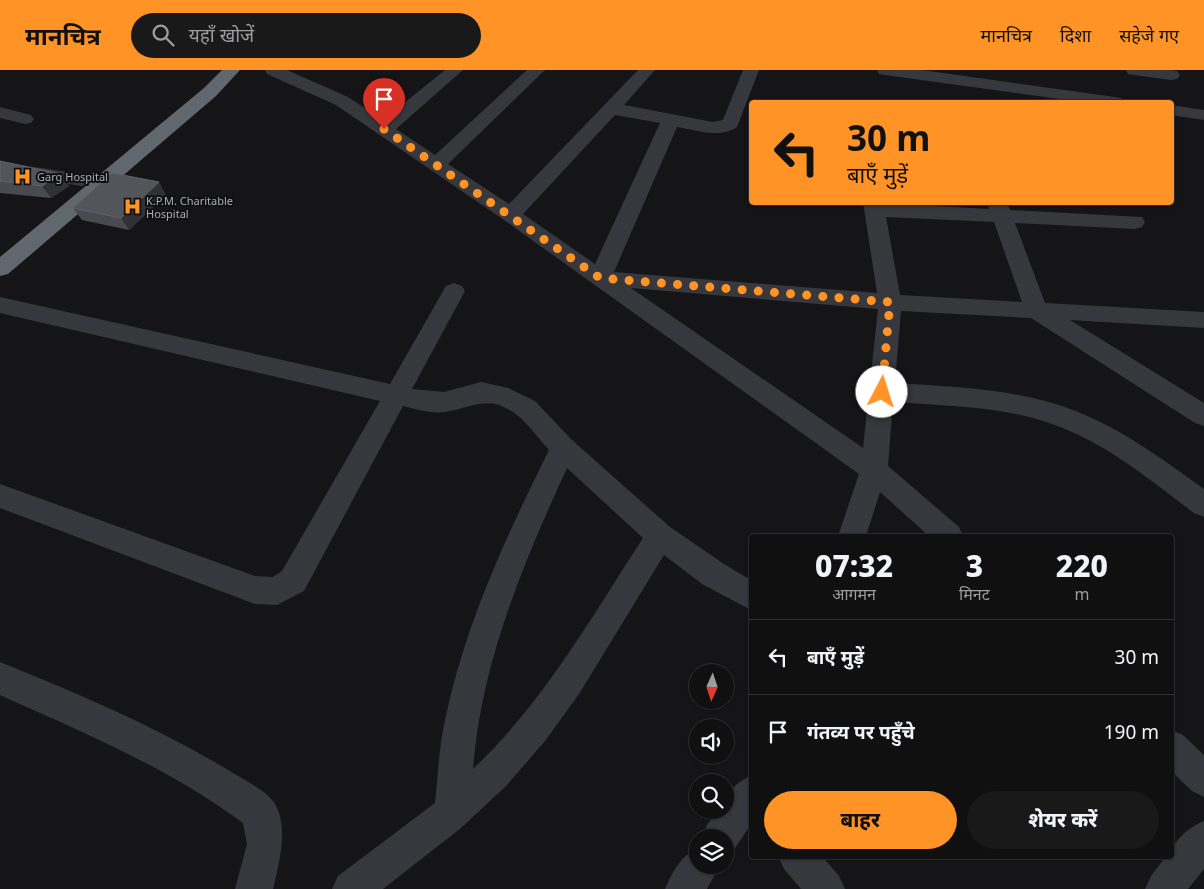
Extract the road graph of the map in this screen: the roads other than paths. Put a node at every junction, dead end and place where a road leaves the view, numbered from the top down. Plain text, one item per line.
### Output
1 (214, 70) edge
2 (232, 70) edge
3 (273, 70) edge
4 (455, 70) edge
5 (538, 70) edge
6 (647, 70) edge
7 (751, 70) edge
8 (885, 70) edge
9 (1134, 70) edge
10 (1171, 75) dead end
11 (985, 77) edge
12 (1105, 100) edge
13 (609, 108) junction
14 (1174, 110) edge
15 (0, 112) edge
16 (1198, 114) edge
17 (25, 119) dead end
18 (671, 120) junction
19 (384, 129) junction
20 (1204, 130) edge
21 (436, 165) junction
22 (0, 168) edge
23 (82, 180) junction
24 (874, 206) edge
25 (999, 209) edge
26 (510, 214) junction
27 (1135, 222) dead end
28 (0, 247) edge
29 (0, 269) edge
30 (600, 278) junction
31 (454, 291) dead end
32 (890, 302) junction
33 (0, 305) edge
34 (1037, 311) junction
35 (1204, 320) edge
36 (882, 392) junction
37 (396, 394) junction
38 (1204, 416) edge
39 (563, 448) junction
40 (874, 470) junction
41 (0, 496) edge
42 (1204, 505) edge
43 (853, 534) edge
44 (947, 534) edge
45 (660, 536) junction
46 (749, 595) edge
47 (0, 678) edge
48 (1174, 750) edge
49 (1204, 779) edge
50 (749, 801) edge
51 (452, 811) junction
52 (727, 829) edge
53 (1204, 839) edge
54 (800, 859) edge
55 (695, 874) edge
56 (254, 889) edge
57 (351, 889) edge
58 (684, 889) edge
59 (826, 889) edge
60 (1164, 889) edge

1 - 23 highway
2 - 29 highway
3 - 19 street
4 - 19 street
5 - 21 street
6 - 13 street
7 - 18 street
8 - 11 street
9 - 10 street
11 - 12 street
13 - 18 street
13 - 26 street
14 - 16 street
15 - 17 street
16 - 20 street
18 - 30 street
19 - 21 street
21 - 26 street
22 - 23 street
23 - 28 highway
24 - 25 street
24 - 32 street
25 - 27 street
25 - 34 street
26 - 30 street
30 - 32 street
30 - 40 street
31 - 37 street
32 - 34 street
32 - 36 street
33 - 37 street
34 - 35 street
34 - 38 street
36 - 40 street
36 - 42 street
37 - 39 street
37 - 41 street
39 - 45 street
39 - 51 street
40 - 43 street
40 - 44 street
45 - 46 street
45 - 51 street
47 - 56 street
48 - 49 street
50 - 52 street
51 - 57 street
53 - 60 street
54 - 59 street
55 - 58 street

